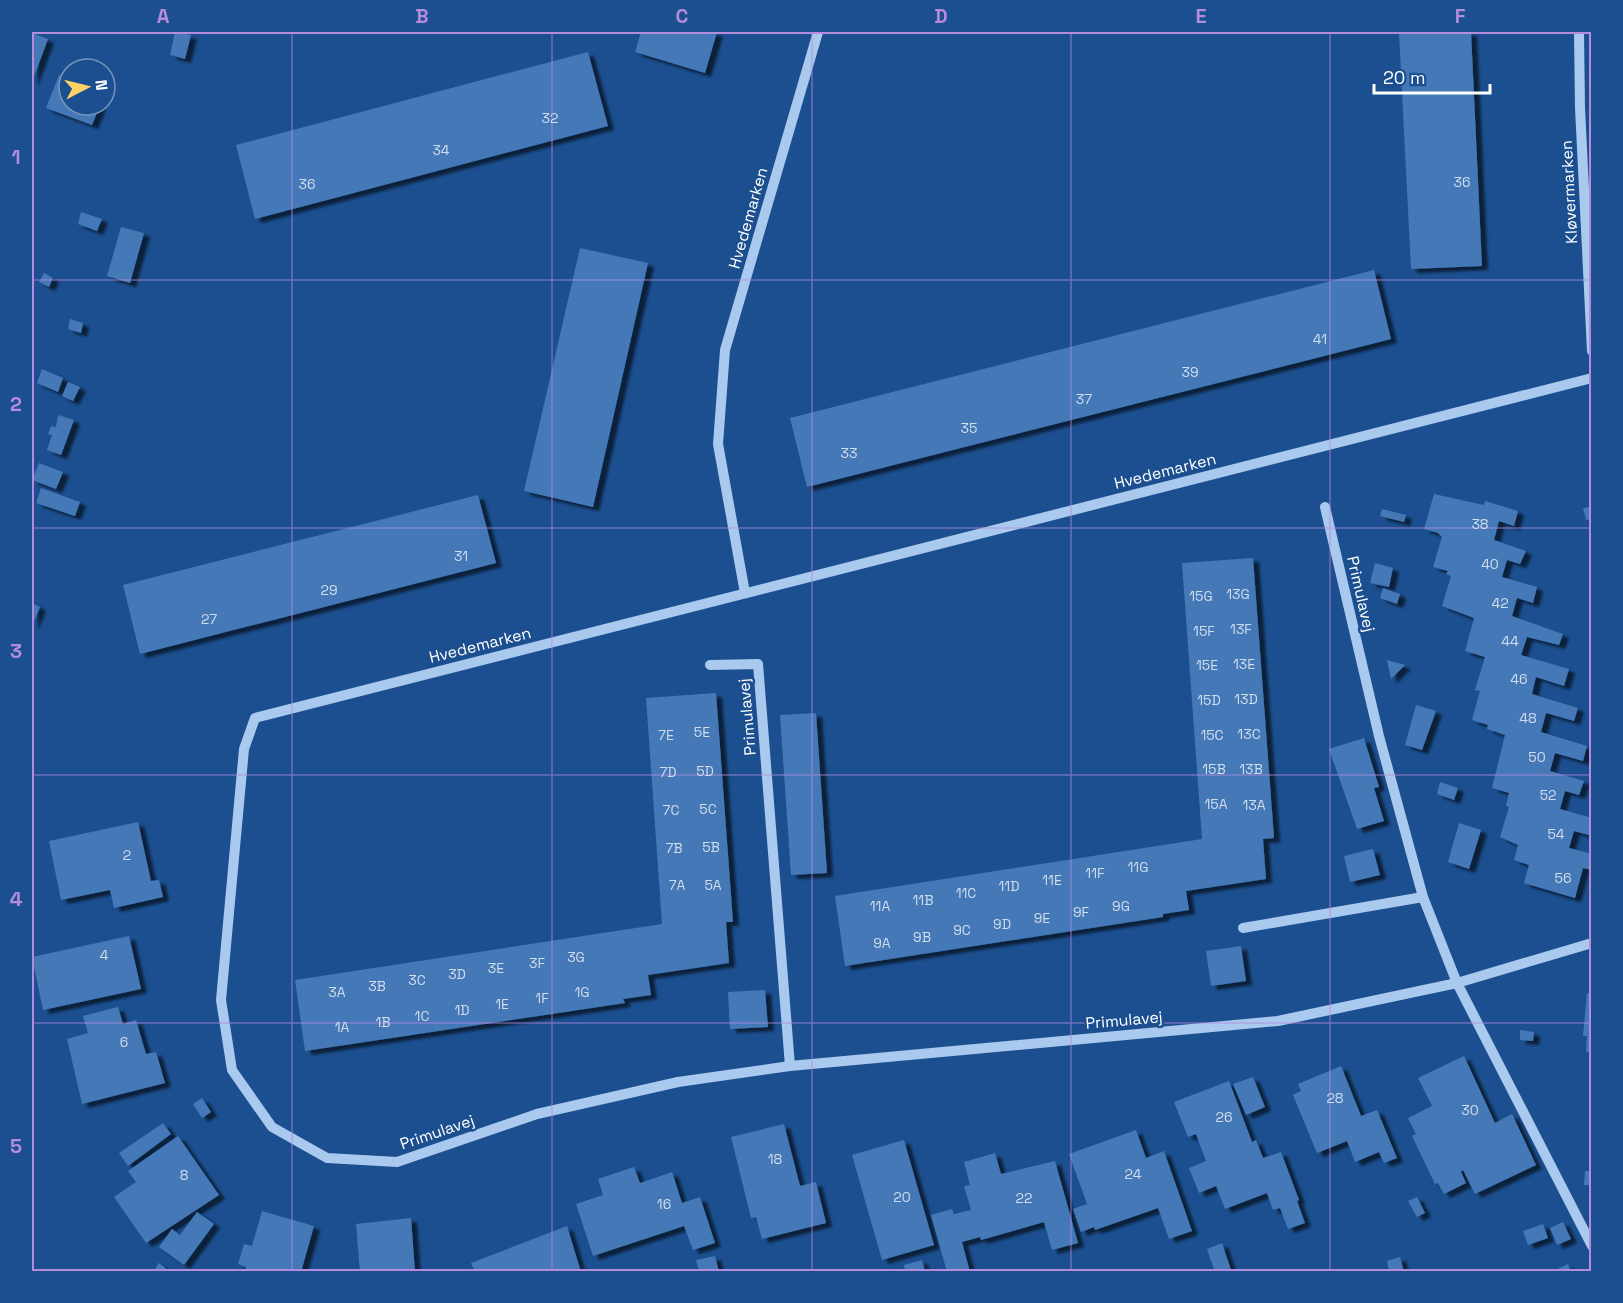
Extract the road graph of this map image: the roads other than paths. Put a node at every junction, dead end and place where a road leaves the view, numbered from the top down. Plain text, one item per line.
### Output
1 (818, 32) edge
2 (1580, 32) edge
3 (1592, 351) edge
4 (1592, 378) edge
5 (1325, 507) dead end
6 (745, 593) junction
7 (710, 665) dead end
8 (244, 749) joint
9 (1423, 897) junction
10 (1243, 928) dead end
11 (1592, 942) edge
12 (1457, 983) junction
13 (790, 1066) junction
14 (1592, 1246) edge

1 - 6 street, Hvedemarken
2 - 3 street, Kløvermarken
4 - 6 street, Hvedemarken
5 - 9 street, Primulavej
6 - 8 street, Hvedemarken
7 - 13 street, Primulavej
8 - 13 street, Primulavej
9 - 10 street
9 - 12 street, Primulavej
11 - 12 street, Primulavej
12 - 13 street, Primulavej
12 - 14 street, Primulavej

